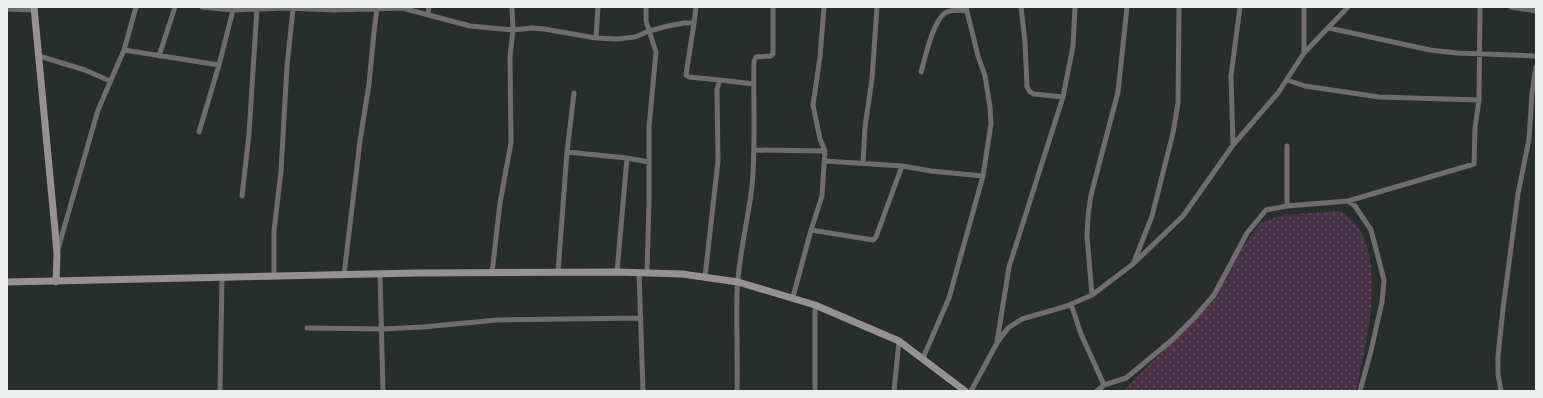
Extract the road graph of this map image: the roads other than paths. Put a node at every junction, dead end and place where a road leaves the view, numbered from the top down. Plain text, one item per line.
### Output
1 (136, 7) edge
2 (175, 7) edge
3 (202, 7) edge
4 (429, 7) edge
5 (512, 7) edge
6 (598, 7) edge
7 (646, 7) edge
8 (696, 7) edge
9 (773, 7) edge
10 (824, 7) edge
11 (877, 7) edge
12 (1021, 7) edge
13 (1075, 7) edge
14 (1127, 7) edge
15 (1179, 7) edge
16 (1240, 7) edge
17 (1304, 7) edge
18 (1348, 7) edge
19 (1480, 7) edge
20 (1511, 7) edge
21 (257, 8) junction
22 (284, 8) edge
23 (348, 8) edge
24 (377, 8) edge
25 (7, 9) edge
26 (34, 9) edge
27 (293, 9) junction
28 (967, 9) edge
29 (233, 10) junction
30 (1536, 11) edge
31 (428, 15) junction
32 (694, 23) junction
33 (1329, 28) junction
34 (512, 30) junction
35 (649, 31) junction
36 (596, 38) junction
37 (124, 50) junction
38 (1304, 53) junction
39 (1478, 53) junction
40 (39, 56) junction
41 (159, 56) junction
42 (1536, 56) edge
43 (219, 65) junction
44 (1536, 67) edge
45 (921, 72) dead end
46 (110, 80) junction
47 (720, 80) junction
48 (1287, 80) junction
49 (754, 84) junction
50 (574, 93) dead end
51 (1534, 93) edge
52 (1063, 97) junction
53 (1478, 100) junction
54 (199, 132) dead end
55 (1233, 145) junction
56 (1287, 146) dead end
57 (754, 150) junction
58 (825, 151) junction
59 (567, 152) junction
60 (627, 158) junction
61 (825, 161) junction
62 (649, 162) junction
63 (864, 163) junction
64 (902, 166) junction
65 (983, 176) junction
66 (242, 196) dead end
67 (1348, 201) junction
68 (1288, 206) junction
69 (811, 230) junction
70 (57, 254) junction
71 (1133, 264) junction
72 (558, 272) junction
73 (617, 272) junction
74 (639, 272) junction
75 (492, 273) junction
76 (647, 273) junction
77 (380, 274) junction
78 (344, 275) junction
79 (274, 277) junction
80 (705, 277) junction
81 (222, 278) junction
82 (7, 282) edge
83 (56, 282) junction
84 (738, 282) junction
85 (1092, 295) junction
86 (793, 297) junction
87 (815, 304) junction
88 (1071, 304) junction
89 (641, 318) junction
90 (307, 328) dead end
91 (382, 329) junction
92 (899, 340) junction
93 (997, 343) junction
94 (923, 358) junction
95 (1104, 385) junction
96 (220, 391) edge
97 (383, 391) edge
98 (643, 391) edge
99 (737, 391) edge
100 (815, 391) edge
101 (894, 391) edge
102 (965, 391) edge
103 (971, 391) edge
104 (1097, 391) edge
105 (1360, 391) edge
106 (1501, 391) edge

1 - 37 street
2 - 41 street
3 - 29 street
4 - 31 street
5 - 34 street
6 - 36 street
7 - 35 street
8 - 32 street
9 - 49 street
10 - 58 street
11 - 63 street
12 - 52 street
13 - 52 street
14 - 85 street
15 - 71 street
16 - 55 street
17 - 38 street
18 - 33 street
19 - 39 street
20 - 30 street
21 - 22 street
21 - 29 street
21 - 66 street
22 - 27 street
23 - 24 street
23 - 27 street
24 - 31 street
24 - 78 street
25 - 26 street
26 - 40 main road
27 - 79 street
28 - 45 street
28 - 65 street
29 - 43 street
31 - 34 street
32 - 35 street
32 - 47 street
33 - 38 street
33 - 39 street
34 - 36 street
34 - 75 street
35 - 36 street
35 - 62 street
37 - 41 street
37 - 46 street
38 - 48 street
39 - 42 street
39 - 53 street
40 - 46 street
40 - 70 main road
41 - 43 street
43 - 54 street
44 - 51 street
46 - 70 street
47 - 49 street
47 - 80 street
48 - 53 street
48 - 55 street
49 - 57 street
50 - 59 street
51 - 106 street
52 - 93 street
53 - 67 street
55 - 71 street
56 - 68 street
57 - 58 street
57 - 84 street
58 - 61 street
59 - 60 street
59 - 72 street
60 - 62 street
60 - 73 street
61 - 63 street
61 - 69 street
62 - 76 street
63 - 64 street
64 - 65 street
64 - 69 street
65 - 94 street
67 - 68 street
67 - 105 street
68 - 95 street
69 - 86 street
70 - 83 main road
71 - 85 street
72 - 73 main road
72 - 75 main road
73 - 74 main road
74 - 76 main road
74 - 89 street
75 - 77 main road
76 - 80 main road
77 - 78 main road
77 - 91 street
78 - 79 main road
79 - 81 main road
80 - 84 main road
81 - 83 main road
81 - 96 street
82 - 83 main road
84 - 86 main road
84 - 99 street
85 - 88 street
86 - 87 main road
87 - 92 main road
87 - 100 street
88 - 93 street
88 - 95 street
89 - 91 street
89 - 98 street
90 - 91 street
91 - 97 street
92 - 94 main road
92 - 101 street
93 - 103 street
94 - 102 main road
95 - 104 street

